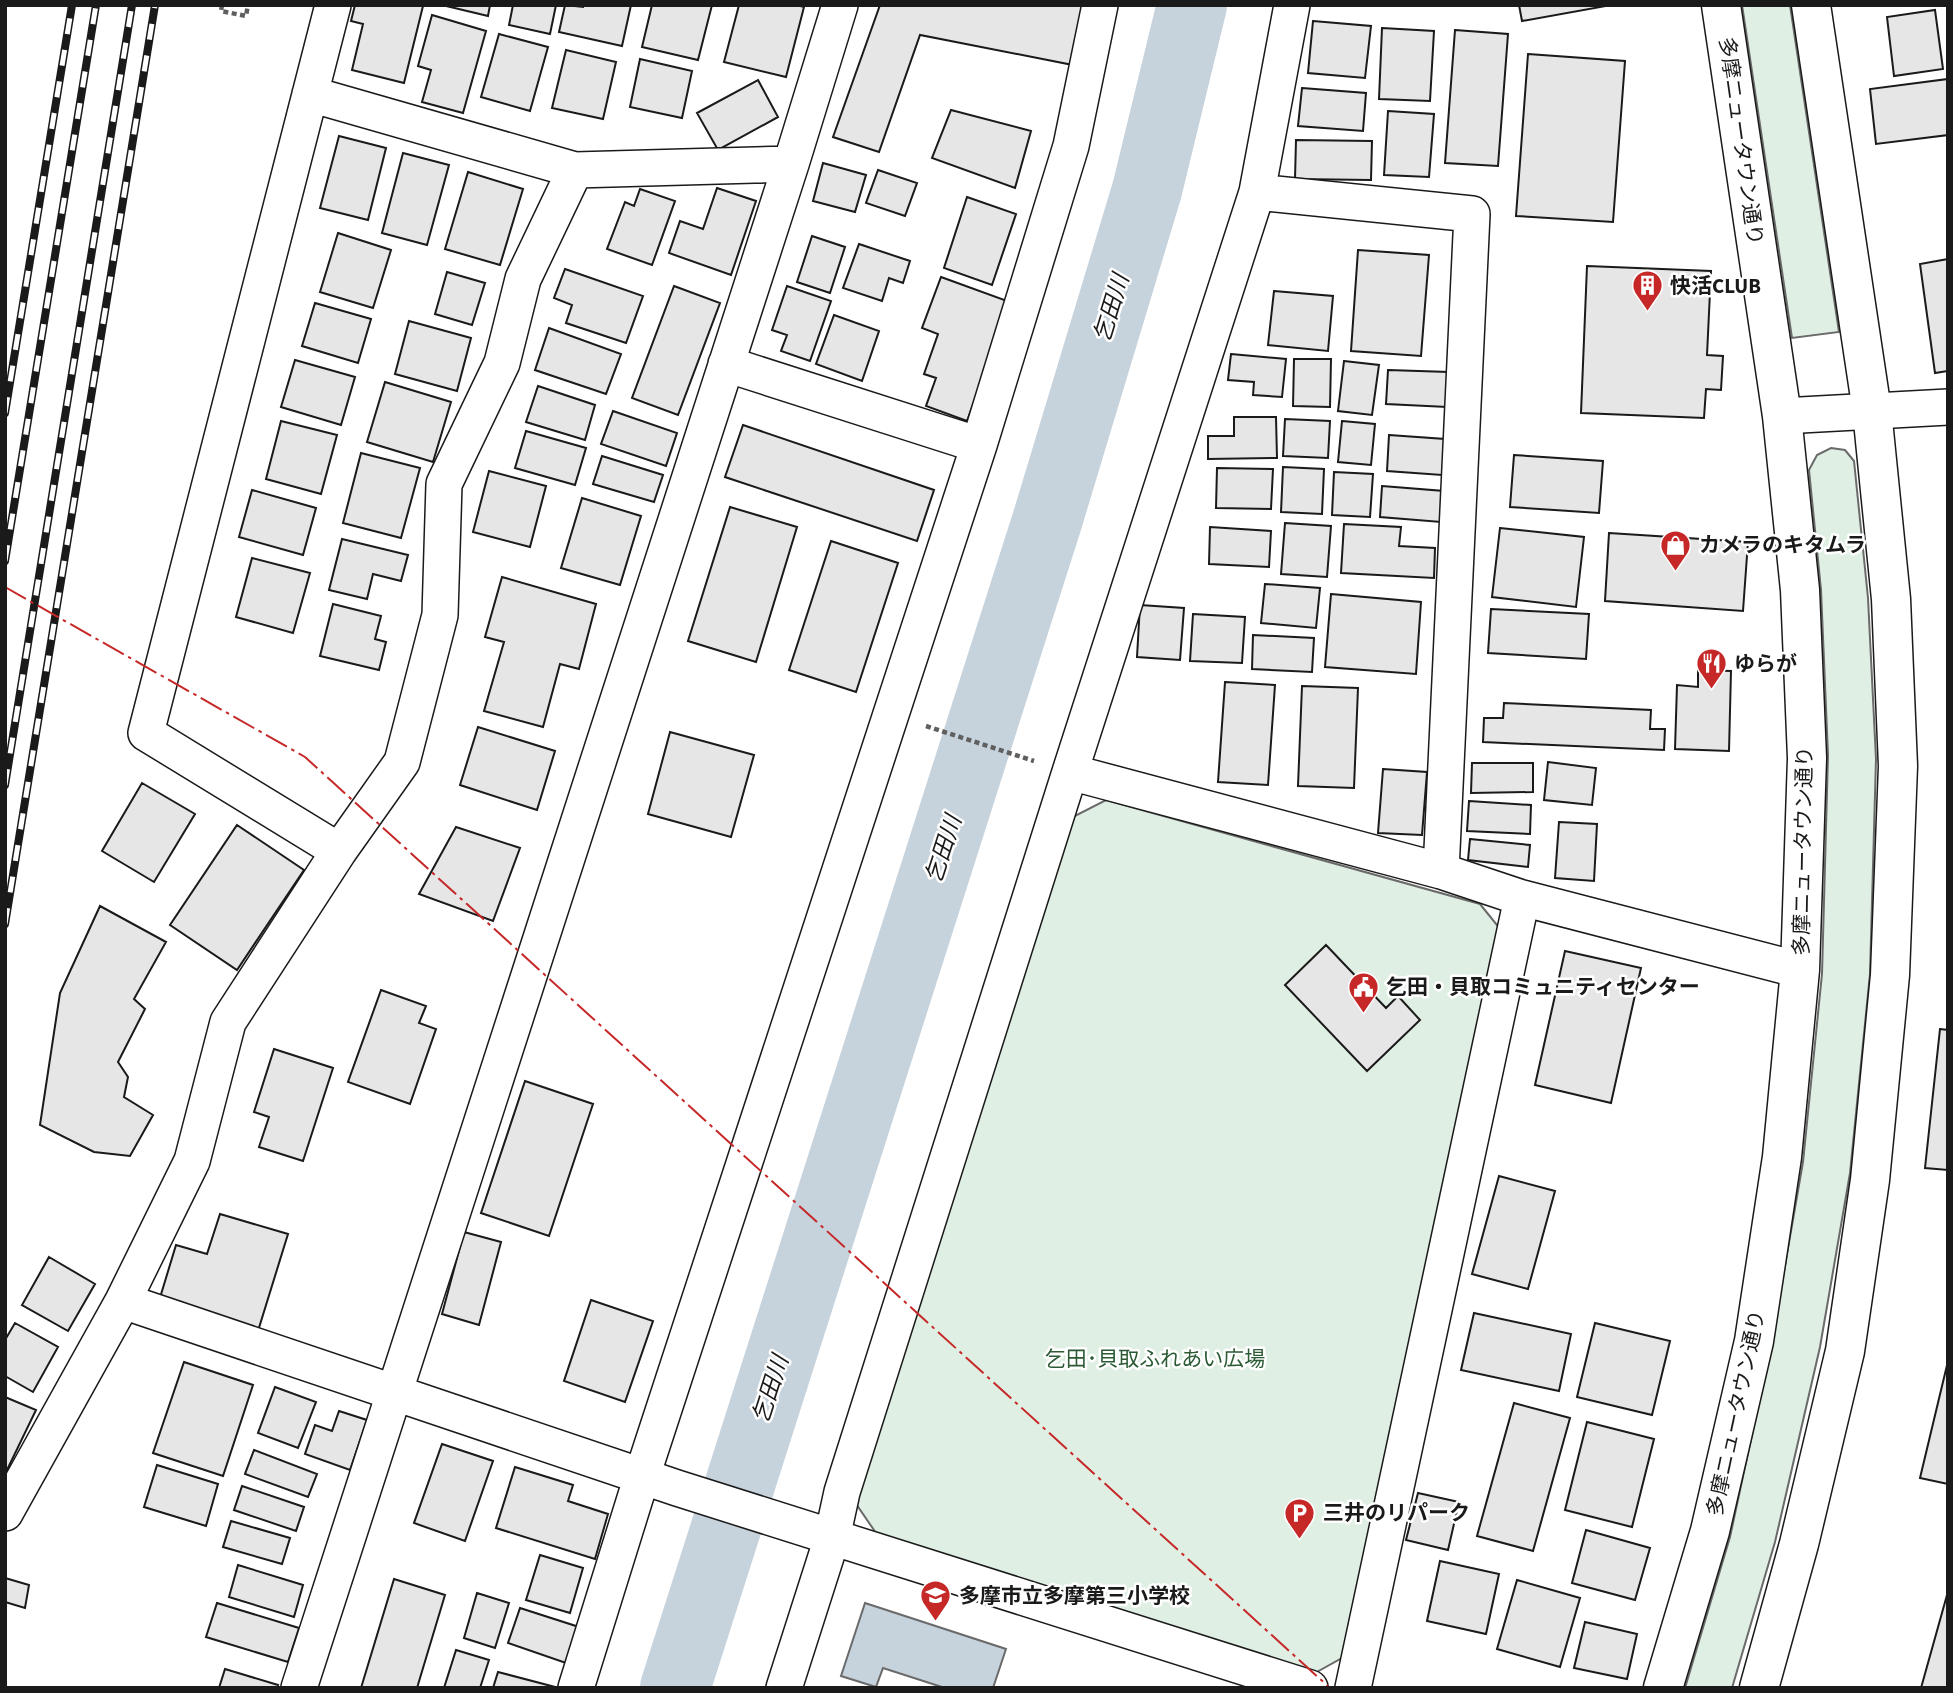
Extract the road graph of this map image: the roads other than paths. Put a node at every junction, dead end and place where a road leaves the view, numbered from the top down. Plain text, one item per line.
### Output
1 (333, 5) edge
2 (840, 5) edge
3 (1100, 5) edge
4 (1292, 5) edge
5 (1721, 5) edge
6 (1811, 5) edge
7 (310, 94) junction
8 (791, 164) junction
9 (575, 170) junction
10 (1257, 192) junction
11 (726, 364) junction
12 (1948, 407) edge
13 (1872, 411) junction
14 (1782, 416) junction
15 (979, 445) junction
16 (1070, 772) junction
17 (339, 851) junction
18 (1441, 871) junction
19 (1522, 898) junction
20 (1800, 970) junction
21 (123, 1301) junction
22 (394, 1392) junction
23 (642, 1476) junction
24 (5, 1513) edge
25 (832, 1538) junction
26 (299, 1688) edge
27 (576, 1688) edge
28 (784, 1688) edge
29 (1310, 1688) edge
30 (1353, 1688) edge
31 (1663, 1688) edge
32 (1759, 1688) edge

1 - 7 street
2 - 8 street
3 - 15 street
4 - 10 street
5 - 14 main road, 多摩ニュータウン通り
6 - 13 main road
7 - 9 street
7 - 17 street
8 - 9 street
8 - 11 street
9 - 17 street
10 - 16 street
10 - 18 street
11 - 15 street
11 - 22 street
12 - 13 street
13 - 14 street
13 - 32 main road
14 - 20 main road, 多摩ニュータウン通り
15 - 23 street
16 - 18 street
16 - 25 street
17 - 21 street
18 - 19 street
19 - 20 street
19 - 30 street
20 - 31 main road, 多摩ニュータウン通り
21 - 22 street
21 - 24 street
22 - 23 street
22 - 26 street
23 - 25 street
23 - 27 street
25 - 28 street
25 - 29 street

